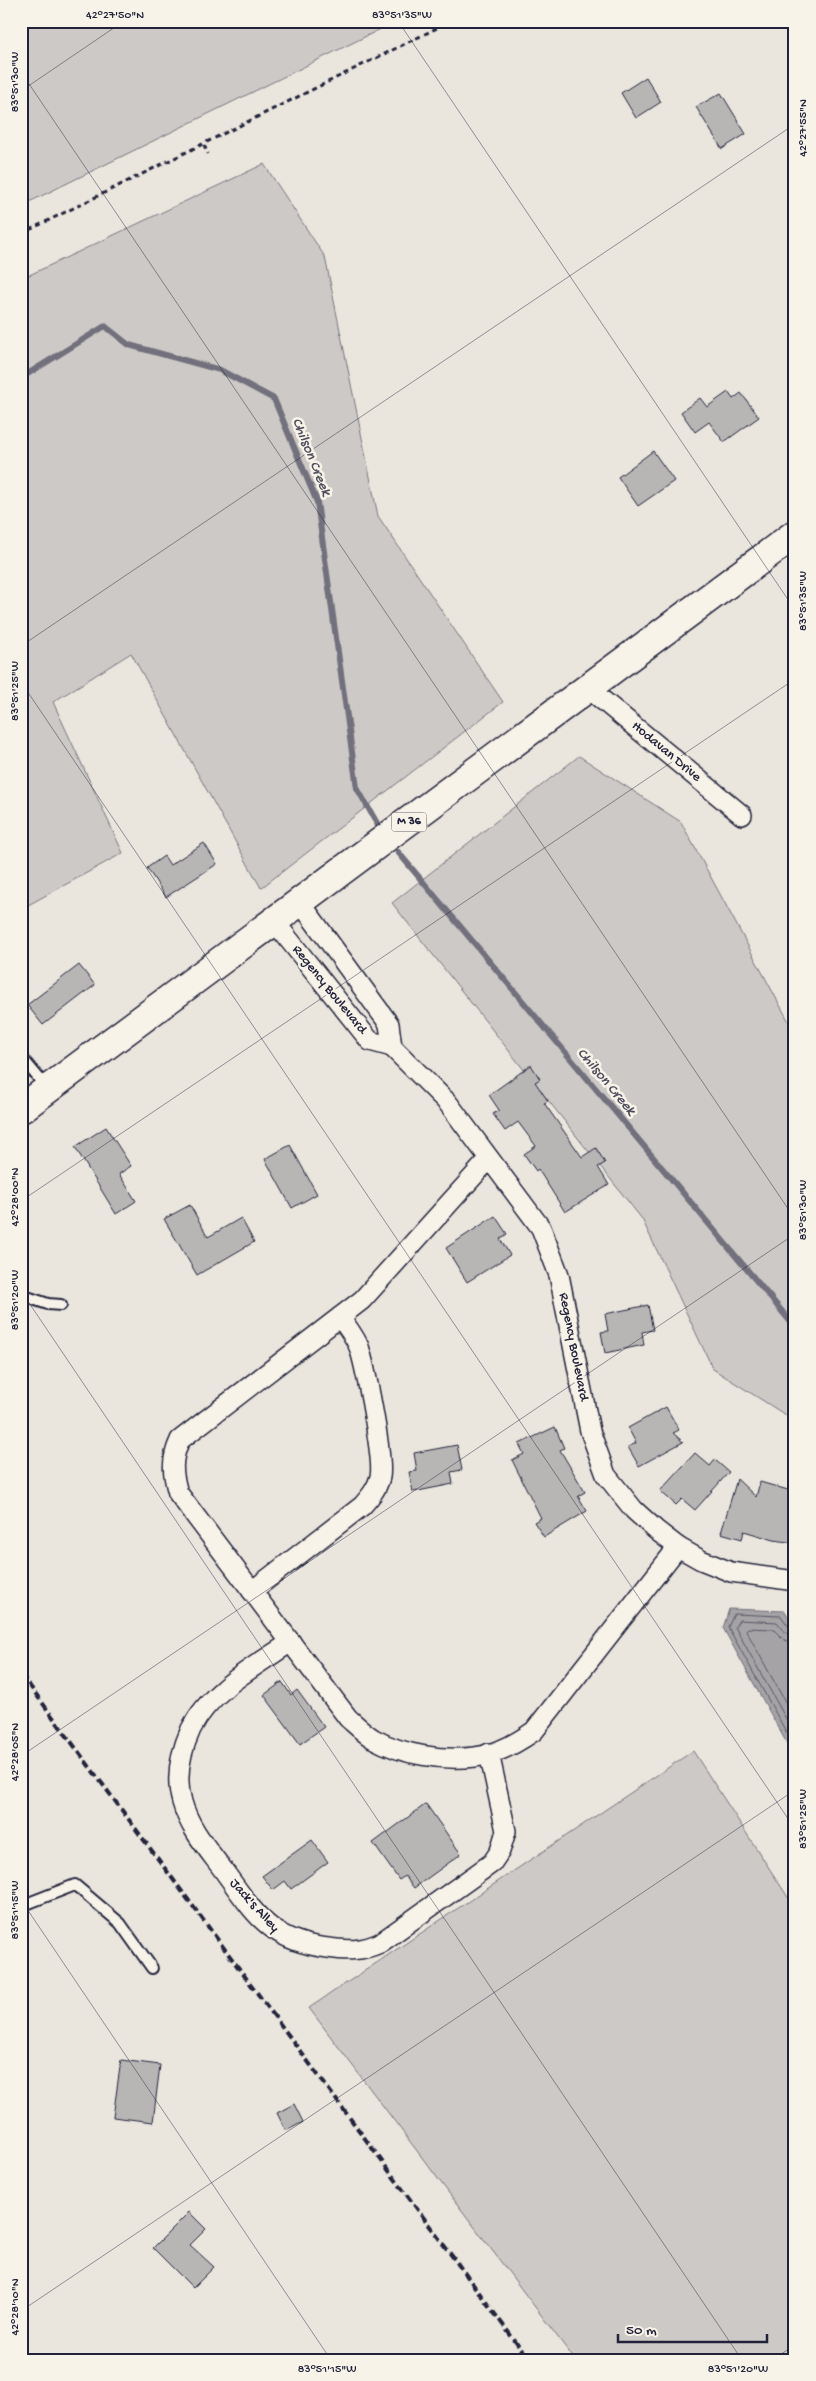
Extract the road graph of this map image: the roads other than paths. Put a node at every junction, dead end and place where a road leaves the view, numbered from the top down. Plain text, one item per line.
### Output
1 (795, 534) edge
2 (589, 689) junction
3 (742, 815) dead end
4 (300, 902) junction
5 (274, 921) junction
6 (392, 1047) junction
7 (21, 1057) edge
8 (48, 1089) junction
9 (21, 1109) edge
10 (489, 1159) junction
11 (21, 1295) edge
12 (61, 1305) dead end
13 (340, 1317) junction
14 (678, 1547) junction
15 (795, 1581) edge
16 (252, 1591) junction
17 (290, 1642) junction
18 (489, 1753) junction
19 (21, 1906) edge
20 (152, 1968) dead end

1 - 2 main road, M 36
2 - 3 street, Hodavan Drive
2 - 4 main road, M 36
4 - 5 main road, M 36
4 - 6 street, Regency Boulevard
5 - 6 street, Regency Boulevard
5 - 8 main road, M 36
6 - 10 street, Regency Boulevard
7 - 8 lane
8 - 9 main road, M 36
10 - 13 street
10 - 14 street, Regency Boulevard
11 - 12 lane
13 - 16 street
13 - 16 street
14 - 15 street, Regency Boulevard
14 - 18 street
16 - 17 street
17 - 18 street
17 - 18 street, Jack's Alley
19 - 20 lane

